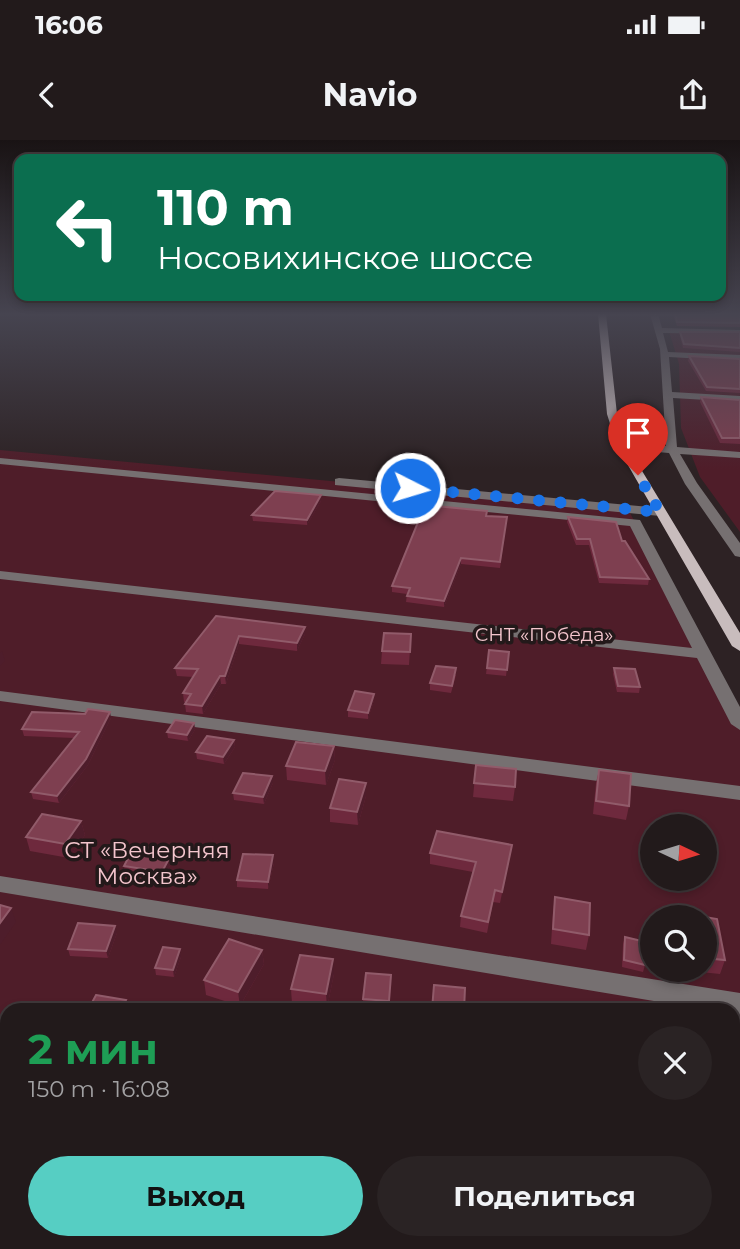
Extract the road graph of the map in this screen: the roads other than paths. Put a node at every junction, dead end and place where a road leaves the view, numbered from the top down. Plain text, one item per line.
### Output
1 (607, 366) edge
2 (665, 366) edge
3 (669, 395) junction
4 (740, 400) edge
5 (622, 446) junction
6 (672, 449) junction
7 (0, 450) edge
8 (740, 455) edge
9 (0, 461) edge
10 (660, 512) junction
11 (721, 526) junction
12 (740, 528) edge
13 (740, 554) edge
14 (0, 575) edge
15 (740, 646) edge
16 (704, 654) junction
17 (0, 696) edge
18 (740, 724) edge
19 (740, 793) edge
20 (0, 884) edge
21 (734, 1003) edge

1 - 5 main road
2 - 3 street
3 - 4 street
3 - 6 street
5 - 6 street
5 - 10 main road
6 - 8 street
6 - 11 street
7 - 10 street
9 - 16 street
10 - 15 main road
11 - 12 street
11 - 13 street
14 - 16 street
16 - 18 street
17 - 19 street
20 - 21 street

